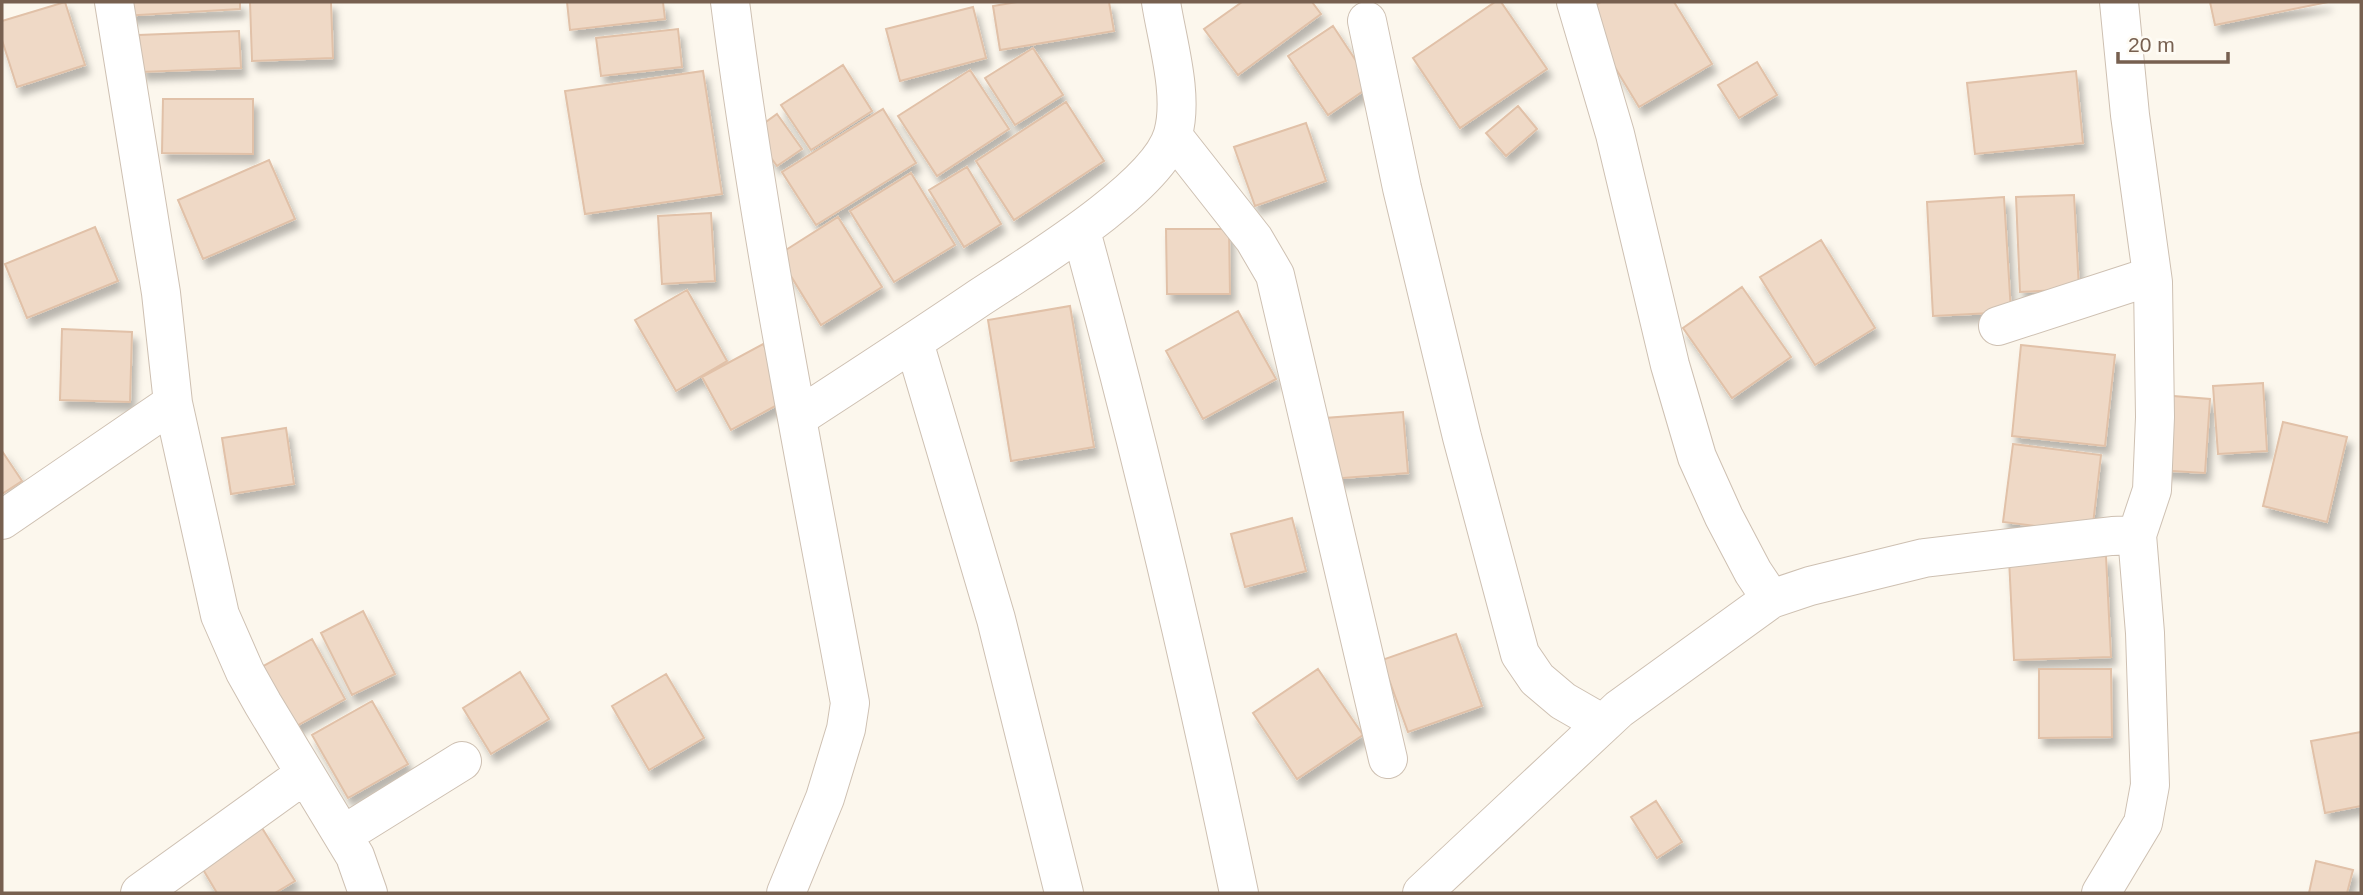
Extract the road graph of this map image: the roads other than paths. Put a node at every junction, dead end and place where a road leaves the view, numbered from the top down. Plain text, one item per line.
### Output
1 (114, 2) edge
2 (730, 2) edge
3 (1161, 2) edge
4 (1576, 2) edge
5 (2119, 2) edge
6 (1367, 21) dead end
7 (1173, 135) junction
8 (1081, 231) junction
9 (2152, 276) junction
10 (1998, 326) dead end
11 (914, 342) junction
12 (173, 403) junction
13 (797, 418) junction
14 (2, 520) edge
15 (2137, 535) junction
16 (1771, 599) junction
17 (1604, 724) junction
18 (1388, 759) dead end
19 (462, 761) dead end
20 (305, 774) junction
21 (343, 835) junction
22 (140, 893) edge
23 (368, 893) edge
24 (786, 893) edge
25 (1064, 893) edge
26 (1239, 893) edge
27 (1422, 893) edge
28 (2101, 893) edge

1 - 12 street
2 - 13 street
3 - 7 street
4 - 16 street
5 - 9 street
6 - 17 street
7 - 8 street
7 - 18 street
8 - 11 street
8 - 26 street
9 - 10 street
9 - 15 street
11 - 13 street
11 - 25 street
12 - 14 street
12 - 20 street
13 - 24 street
15 - 16 street
15 - 28 street
16 - 17 street
17 - 27 street
19 - 21 street
20 - 21 street
20 - 22 street
21 - 23 street

